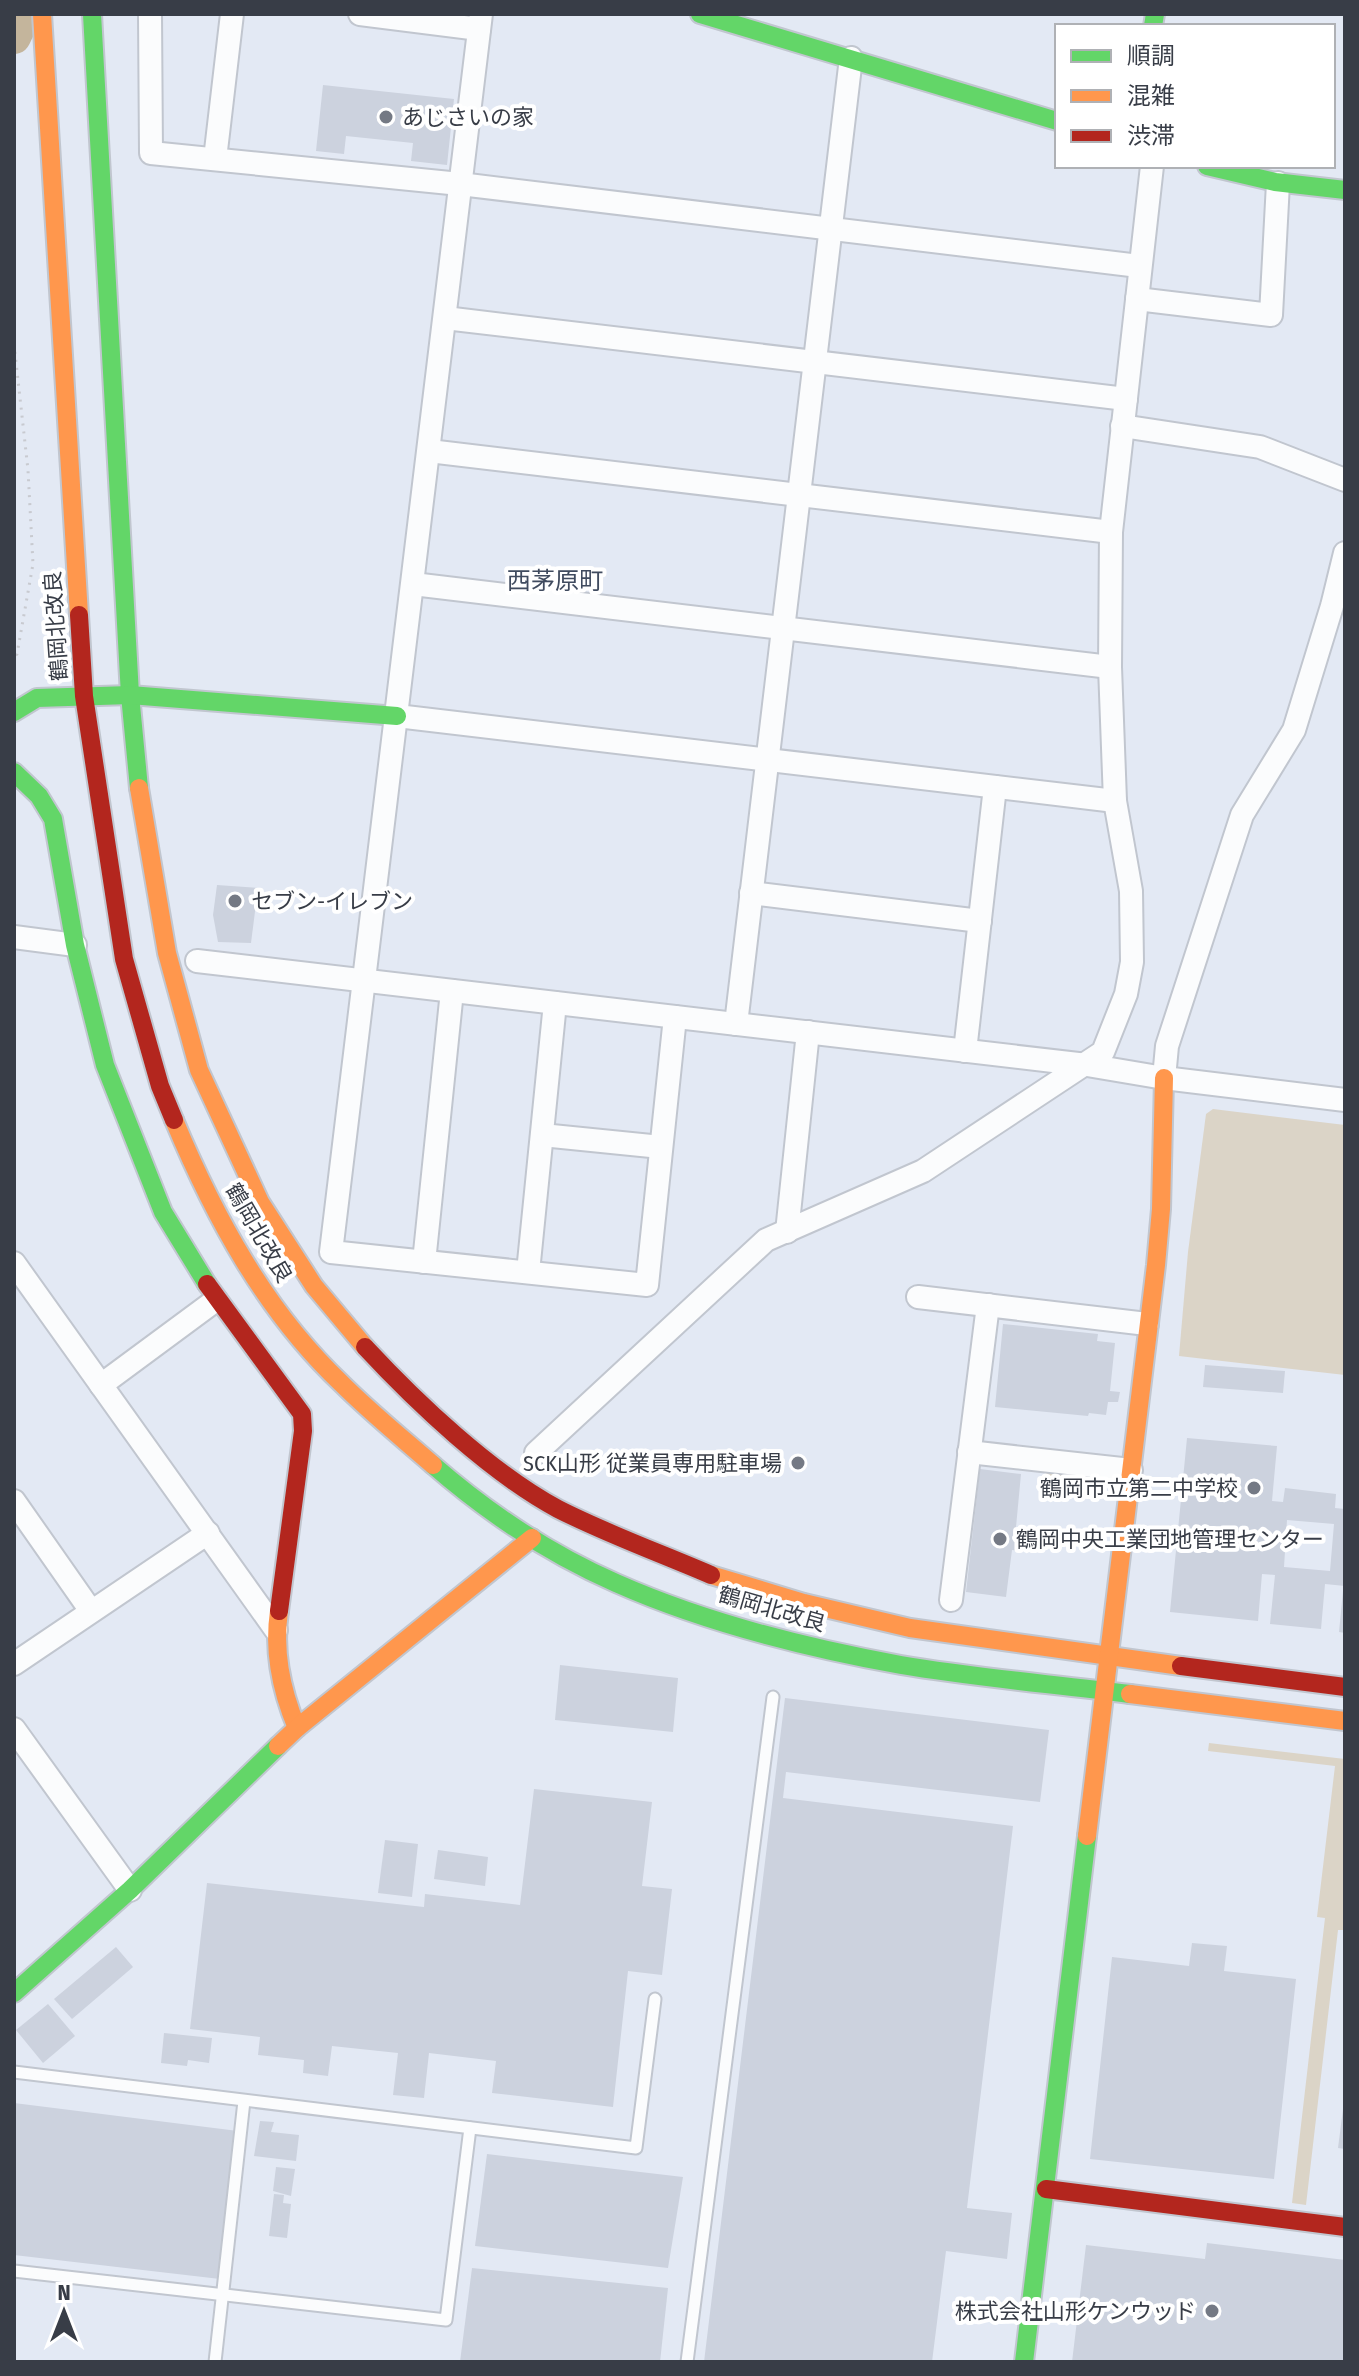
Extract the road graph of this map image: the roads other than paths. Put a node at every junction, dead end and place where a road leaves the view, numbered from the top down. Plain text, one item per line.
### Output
1 (42, 14) edge
2 (92, 14) edge
3 (150, 14) edge
4 (232, 14) edge
5 (360, 14) edge
6 (700, 14) edge
7 (480, 21) edge
8 (851, 58) junction
9 (1055, 120) edge
10 (215, 159) junction
11 (1152, 168) edge
12 (1214, 168) edge
13 (1278, 183) junction
14 (460, 184) junction
15 (1345, 190) edge
16 (830, 230) junction
17 (1139, 266) junction
18 (1137, 299) junction
19 (445, 318) junction
20 (815, 362) junction
21 (1126, 399) junction
22 (1122, 426) junction
23 (429, 451) junction
24 (1345, 480) edge
25 (799, 495) junction
26 (1111, 532) junction
27 (1345, 553) edge
28 (413, 584) junction
29 (783, 628) junction
30 (1110, 667) junction
31 (130, 695) junction
32 (84, 696) junction
33 (14, 712) edge
34 (397, 716) junction
35 (767, 760) junction
36 (14, 772) edge
37 (995, 787) junction
38 (1115, 801) junction
39 (751, 893) junction
40 (980, 921) junction
41 (14, 937) edge
42 (75, 945) junction
43 (197, 961) dead end
44 (365, 981) junction
45 (452, 991) junction
46 (555, 1003) junction
47 (675, 1017) junction
48 (736, 1024) junction
49 (808, 1032) junction
50 (965, 1051) junction
51 (1087, 1065) junction
52 (1164, 1078) junction
53 (1345, 1100) edge
54 (542, 1135) junction
55 (661, 1147) junction
56 (787, 1232) junction
57 (424, 1262) junction
58 (14, 1263) edge
59 (528, 1272) junction
60 (918, 1297) dead end
61 (216, 1300) junction
62 (988, 1305) junction
63 (1147, 1324) junction
64 (101, 1385) junction
65 (969, 1452) junction
66 (536, 1453) dead end
67 (1131, 1470) junction
68 (14, 1501) edge
69 (208, 1533) junction
70 (532, 1538) junction
71 (951, 1600) dead end
72 (91, 1611) junction
73 (276, 1630) junction
74 (1109, 1657) junction
75 (14, 1664) edge
76 (1345, 1687) edge
77 (1105, 1691) junction
78 (773, 1697) dead end
79 (1345, 1721) edge
80 (297, 1728) junction
81 (14, 1729) edge
82 (130, 1890) junction
83 (14, 1993) edge
84 (655, 1999) dead end
85 (14, 2072) edge
86 (244, 2101) junction
87 (470, 2128) junction
88 (1046, 2189) junction
89 (1345, 2227) edge
90 (14, 2271) edge
91 (222, 2294) junction
92 (215, 2362) edge
93 (687, 2362) edge
94 (1024, 2362) edge

1 - 32 main road, 鶴岡北改良
2 - 31 main road, 鶴岡北改良
3 - 10 street
4 - 10 street
5 - 7 street
6 - 8 main road
7 - 14 street
8 - 9 main road
8 - 16 street
10 - 14 street
11 - 17 street
12 - 13 main road
13 - 15 main road
13 - 18 street
14 - 16 street
14 - 19 street
16 - 17 street
16 - 20 street
17 - 18 street
18 - 21 street
19 - 20 street
19 - 23 street
20 - 21 street
20 - 25 street
21 - 22 street
22 - 24 street
22 - 26 street
23 - 25 street
23 - 28 street
25 - 26 street
25 - 29 street
26 - 30 street
27 - 52 street
28 - 29 street
28 - 34 street
29 - 30 street
29 - 35 street
30 - 38 street
31 - 32 main road
31 - 34 main road
31 - 74 main road, 鶴岡北改良
32 - 33 main road
32 - 70 main road, 鶴岡北改良
34 - 35 street
34 - 44 street
35 - 37 street
35 - 39 street
36 - 42 main road
37 - 38 street
37 - 40 street
38 - 51 street
39 - 40 street
39 - 48 street
40 - 50 street
41 - 42 street
42 - 61 main road
43 - 44 street
44 - 45 street
44 - 57 street
45 - 46 street
45 - 57 street
46 - 47 street
46 - 54 street
47 - 48 street
47 - 55 street
48 - 49 street
49 - 50 street
49 - 56 street
50 - 51 street
51 - 52 street
51 - 56 street
52 - 53 street
52 - 63 main road
54 - 55 street
54 - 59 street
55 - 59 street
56 - 66 street
57 - 59 street
58 - 64 street
60 - 62 street
61 - 64 street
61 - 73 main road
62 - 63 street
62 - 65 street
63 - 67 main road
64 - 69 street
65 - 67 street
65 - 71 street
67 - 74 main road
68 - 72 street
69 - 72 street
69 - 73 street
70 - 77 main road, 鶴岡北改良
70 - 80 main road
72 - 75 street
73 - 80 main road
74 - 76 main road, 鶴岡北改良
74 - 77 main road
77 - 79 main road, 鶴岡北改良
77 - 88 main road
78 - 93 lane
80 - 82 main road
81 - 82 street
82 - 83 main road
84 - 87 lane
85 - 86 lane
86 - 87 lane
86 - 91 lane
87 - 91 lane
88 - 89 main road
88 - 94 main road
90 - 91 lane
91 - 92 lane

